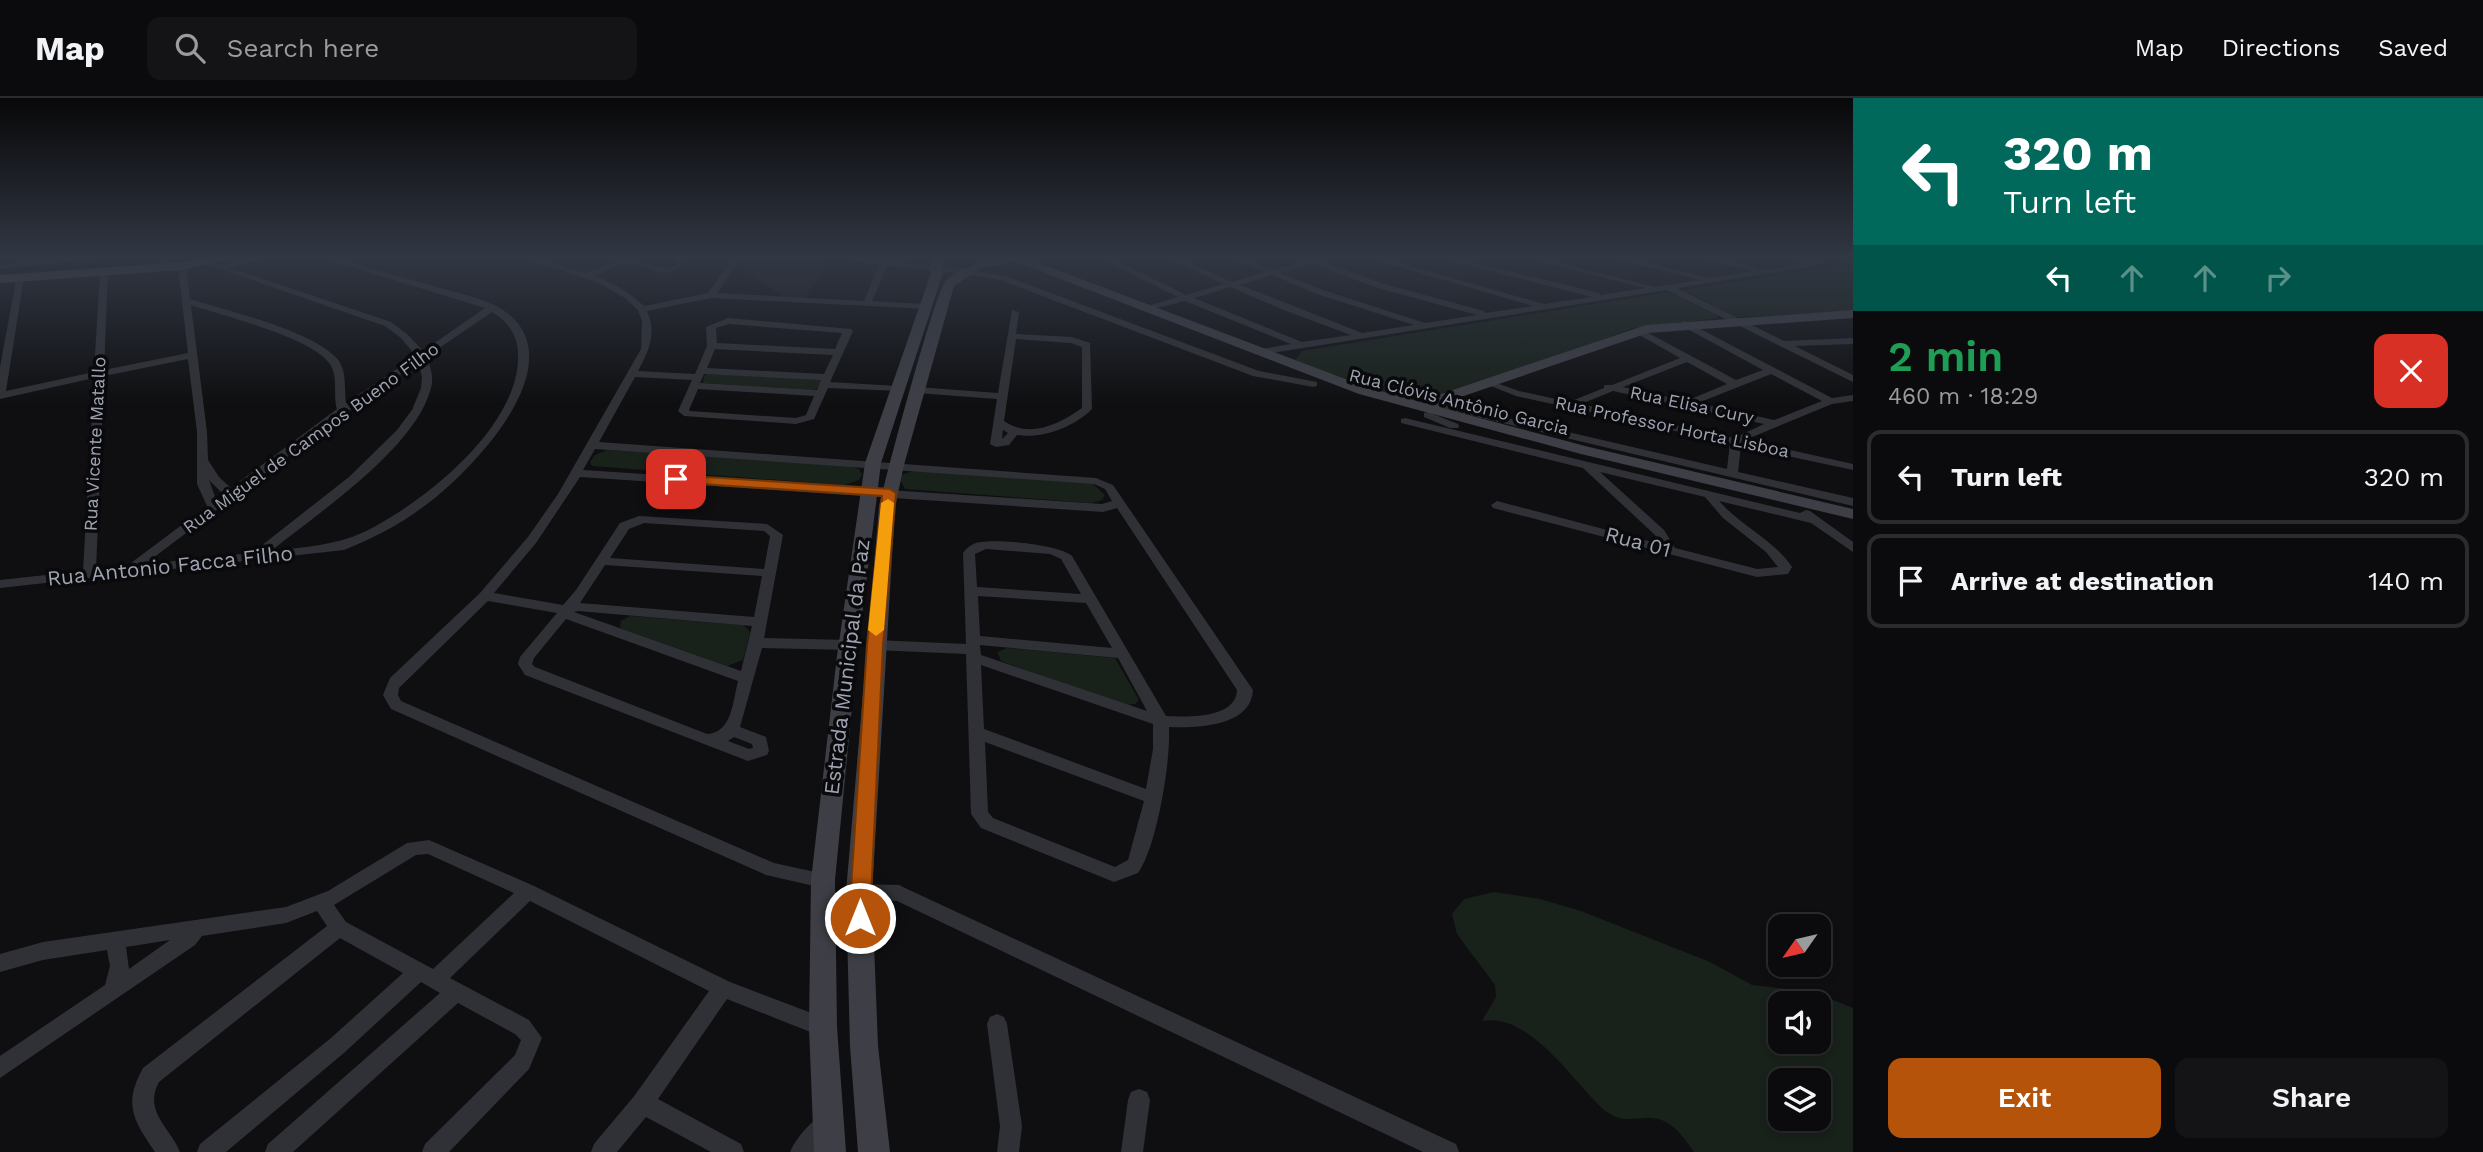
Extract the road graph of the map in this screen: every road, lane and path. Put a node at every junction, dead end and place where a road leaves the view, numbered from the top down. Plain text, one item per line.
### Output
1 (15, 305) edge
2 (103, 305) edge
3 (186, 305) edge
4 (200, 305) edge
5 (337, 305) edge
6 (482, 305) edge
7 (636, 305) edge
8 (664, 305) edge
9 (893, 305) edge
10 (1077, 305) edge
11 (1100, 305) edge
12 (1137, 305) edge
13 (1161, 305) edge
14 (1204, 305) edge
15 (1283, 305) edge
16 (1366, 305) edge
17 (1454, 305) edge
18 (1541, 305) edge
19 (1705, 305) edge
20 (932, 307) junction
21 (491, 308) junction
22 (1147, 309) junction
23 (213, 310) junction
24 (642, 310) junction
25 (1015, 312) dead end
26 (1487, 314) junction
27 (1853, 314) edge
28 (188, 318) junction
29 (1735, 320) junction
30 (1422, 324) junction
31 (1685, 324) junction
32 (1639, 331) junction
33 (1358, 334) junction
34 (1011, 336) junction
35 (1853, 341) edge
36 (1299, 344) junction
37 (1783, 344) junction
38 (712, 346) junction
39 (1219, 347) junction
40 (1265, 351) junction
41 (840, 352) junction
42 (1285, 354) junction
43 (192, 355) junction
44 (423, 358) junction
45 (1688, 358) junction
46 (1853, 368) edge
47 (1832, 369) junction
48 (1772, 370) junction
49 (402, 372) junction
50 (425, 372) junction
51 (100, 374) junction
52 (634, 374) junction
53 (699, 378) junction
54 (1853, 379) edge
55 (1313, 384) junction
56 (1491, 384) junction
57 (1735, 384) junction
58 (824, 385) junction
59 (1608, 387) junction
60 (897, 389) junction
61 (917, 390) junction
62 (340, 393) junction
63 (0, 395) edge
64 (1002, 396) junction
65 (1853, 398) edge
66 (361, 399) junction
67 (1830, 401) junction
68 (1689, 403) junction
69 (1572, 404) junction
70 (343, 411) junction
71 (1441, 413) junction
72 (999, 421) junction
73 (1405, 421) dead end
74 (1775, 423) junction
75 (1015, 431) junction
76 (1736, 441) junction
77 (592, 445) junction
78 (1528, 452) junction
79 (1586, 458) junction
80 (205, 462) junction
81 (873, 463) junction
82 (896, 465) junction
83 (1853, 467) edge
84 (576, 473) junction
85 (1732, 474) junction
86 (867, 491) junction
87 (890, 493) junction
88 (230, 494) junction
89 (1709, 495) junction
90 (1791, 499) junction
91 (1853, 502) edge
92 (1118, 503) junction
93 (1497, 505) dead end
94 (214, 507) junction
95 (1853, 514) edge
96 (1813, 520) junction
97 (1853, 548) edge
98 (1670, 550) junction
99 (256, 556) junction
100 (604, 561) junction
101 (132, 568) junction
102 (770, 573) junction
103 (89, 574) junction
104 (0, 584) edge
105 (971, 591) junction
106 (485, 596) junction
107 (1091, 599) junction
108 (566, 610) junction
109 (626, 611) junction
110 (759, 622) junction
111 (611, 630) junction
112 (996, 642) junction
113 (756, 643) junction
114 (849, 645) junction
115 (875, 645) junction
116 (972, 649) junction
117 (1122, 654) junction
118 (991, 663) junction
119 (745, 678) junction
120 (1160, 722) junction
121 (732, 730) junction
122 (975, 732) junction
123 (706, 740) junction
124 (1151, 797) junction
125 (823, 880) junction
126 (528, 891) junction
127 (859, 892) junction
128 (322, 903) junction
129 (339, 928) junction
130 (195, 930) junction
131 (113, 942) junction
132 (0, 963) edge
133 (427, 975) junction
134 (723, 988) junction
135 (113, 990) junction
136 (456, 992) junction
137 (997, 1024) dead end
138 (823, 1027) junction
139 (0, 1068) edge
140 (1139, 1100) dead end
141 (643, 1103) junction
142 (828, 1121) junction
143 (169, 1152) edge
144 (208, 1152) edge
145 (276, 1152) edge
146 (433, 1152) edge
147 (602, 1152) edge
148 (733, 1152) edge
149 (801, 1152) edge
150 (830, 1152) edge
151 (874, 1152) edge
152 (1007, 1152) edge
153 (1132, 1152) edge
154 (1448, 1152) edge

1 - 63 street
2 - 51 street, Rua Vicente Matallo
3 - 28 street
4 - 23 street
5 - 44 street
6 - 21 street
7 - 24 street
8 - 24 street
9 - 20 street
10 - 55 street
11 - 39 street, Rua Clóvis Antônio Garcia
12 - 22 street, Rua Clóvis Antônio Garcia
13 - 22 street
14 - 36 street
15 - 33 street
16 - 30 street
17 - 26 street
18 - 26 street
19 - 29 street
20 - 60 street, Estrada Municipal da Paz
20 - 61 street, Estrada Municipal da Paz
21 - 44 street, Rua Miguel de Campos Bueno Filho
21 - 99 street, Rua Antonio Facca Filho
22 - 40 street, Rua Clóvis Antônio Garcia
23 - 28 street
23 - 62 street
24 - 52 street
25 - 34 street
26 - 30 street
27 - 29 street
28 - 43 street
29 - 31 street
29 - 37 street
30 - 33 street
31 - 32 street
31 - 48 street
32 - 45 street
32 - 56 street
33 - 36 street
34 - 64 street
34 - 75 street
35 - 37 street
36 - 42 street
37 - 47 street
38 - 41 street
38 - 41 street
38 - 53 street
39 - 40 street
39 - 55 street, Rua Clóvis Antônio Garcia
40 - 42 street, Rua Clóvis Antônio Garcia
41 - 58 street
42 - 71 street, Rua Clóvis Antônio Garcia
43 - 51 street
43 - 80 street
44 - 49 street, Rua Miguel de Campos Bueno Filho
44 - 50 street
45 - 57 street
45 - 59 street
46 - 47 street
47 - 54 street
48 - 57 street
48 - 67 street
49 - 50 street
49 - 66 street, Rua Miguel de Campos Bueno Filho
50 - 99 street
51 - 63 street
51 - 103 street, Rua Vicente Matallo
52 - 53 street
52 - 77 street
53 - 58 street
53 - 58 street
53 - 58 street
55 - 71 street, Rua Clóvis Antônio Garcia
56 - 69 street, Rua Professor Horta Lisboa
56 - 71 street
57 - 68 street
58 - 60 street
59 - 68 street, Rua Elisa Cury
59 - 69 street
60 - 61 street
60 - 81 street, Estrada Municipal da Paz
61 - 64 street
61 - 82 street, Estrada Municipal da Paz
62 - 66 street
62 - 70 street
64 - 72 street
65 - 67 street
66 - 70 street, Rua Miguel de Campos Bueno Filho
67 - 74 street
68 - 74 street, Rua Elisa Cury
69 - 76 street, Rua Professor Horta Lisboa
70 - 88 street, Rua Miguel de Campos Bueno Filho
71 - 78 street
71 - 79 street, Rua Clóvis Antônio Garcia
71 - 85 street
72 - 75 street
72 - 75 street
73 - 78 street
74 - 76 street
76 - 83 street, Rua Professor Horta Lisboa
76 - 85 street
77 - 81 street
77 - 84 street
78 - 79 street
79 - 89 street
79 - 90 street, Rua Clóvis Antônio Garcia
79 - 98 street
80 - 88 street
80 - 94 street
81 - 82 street
81 - 86 street, Estrada Municipal da Paz
82 - 87 street, Estrada Municipal da Paz
82 - 92 street
84 - 86 street
84 - 106 street
85 - 91 street
86 - 87 street
86 - 114 street, Estrada Municipal da Paz
87 - 92 street
87 - 115 street, Estrada Municipal da Paz
88 - 94 street, Rua Miguel de Campos Bueno Filho
89 - 96 street
89 - 98 street, Rua 01
90 - 95 street, Rua Clóvis Antônio Garcia
90 - 96 street
92 - 120 street
93 - 98 street, Rua 01
94 - 101 street, Rua Miguel de Campos Bueno Filho
96 - 97 street
99 - 101 street, Rua Antonio Facca Filho
100 - 102 street
100 - 102 street
100 - 108 street
101 - 103 street, Rua Antonio Facca Filho
102 - 110 street
103 - 104 street, Rua Antonio Facca Filho
105 - 107 street
105 - 107 street
105 - 116 street
106 - 108 street
106 - 125 street
107 - 117 street
108 - 109 street
108 - 111 street
108 - 123 street
109 - 110 street
109 - 111 street
110 - 113 street
111 - 119 street
112 - 116 street
112 - 117 street
112 - 118 street
113 - 114 street
113 - 119 street
114 - 115 street
114 - 125 street, Estrada Municipal da Paz
115 - 116 street
115 - 127 street, Estrada Municipal da Paz
116 - 118 street
116 - 122 street
117 - 120 street
118 - 120 street
119 - 121 street
120 - 124 street
121 - 123 street
121 - 123 street
122 - 124 street
122 - 124 street
125 - 127 street
125 - 138 street, Estrada Municipal da Paz
126 - 128 street
126 - 133 street
126 - 134 street
127 - 151 street, Estrada Municipal da Paz
127 - 154 street
128 - 129 street
128 - 130 street
129 - 133 street
129 - 143 street
130 - 131 street
130 - 135 street
131 - 132 street
131 - 135 street
133 - 136 street
133 - 144 street
134 - 138 street
134 - 141 street
135 - 139 street
136 - 145 street
136 - 146 street
137 - 152 street
138 - 142 street, Estrada Municipal da Paz
140 - 153 street
141 - 147 street
141 - 148 street
142 - 149 street
142 - 150 street, Estrada Municipal da Paz

